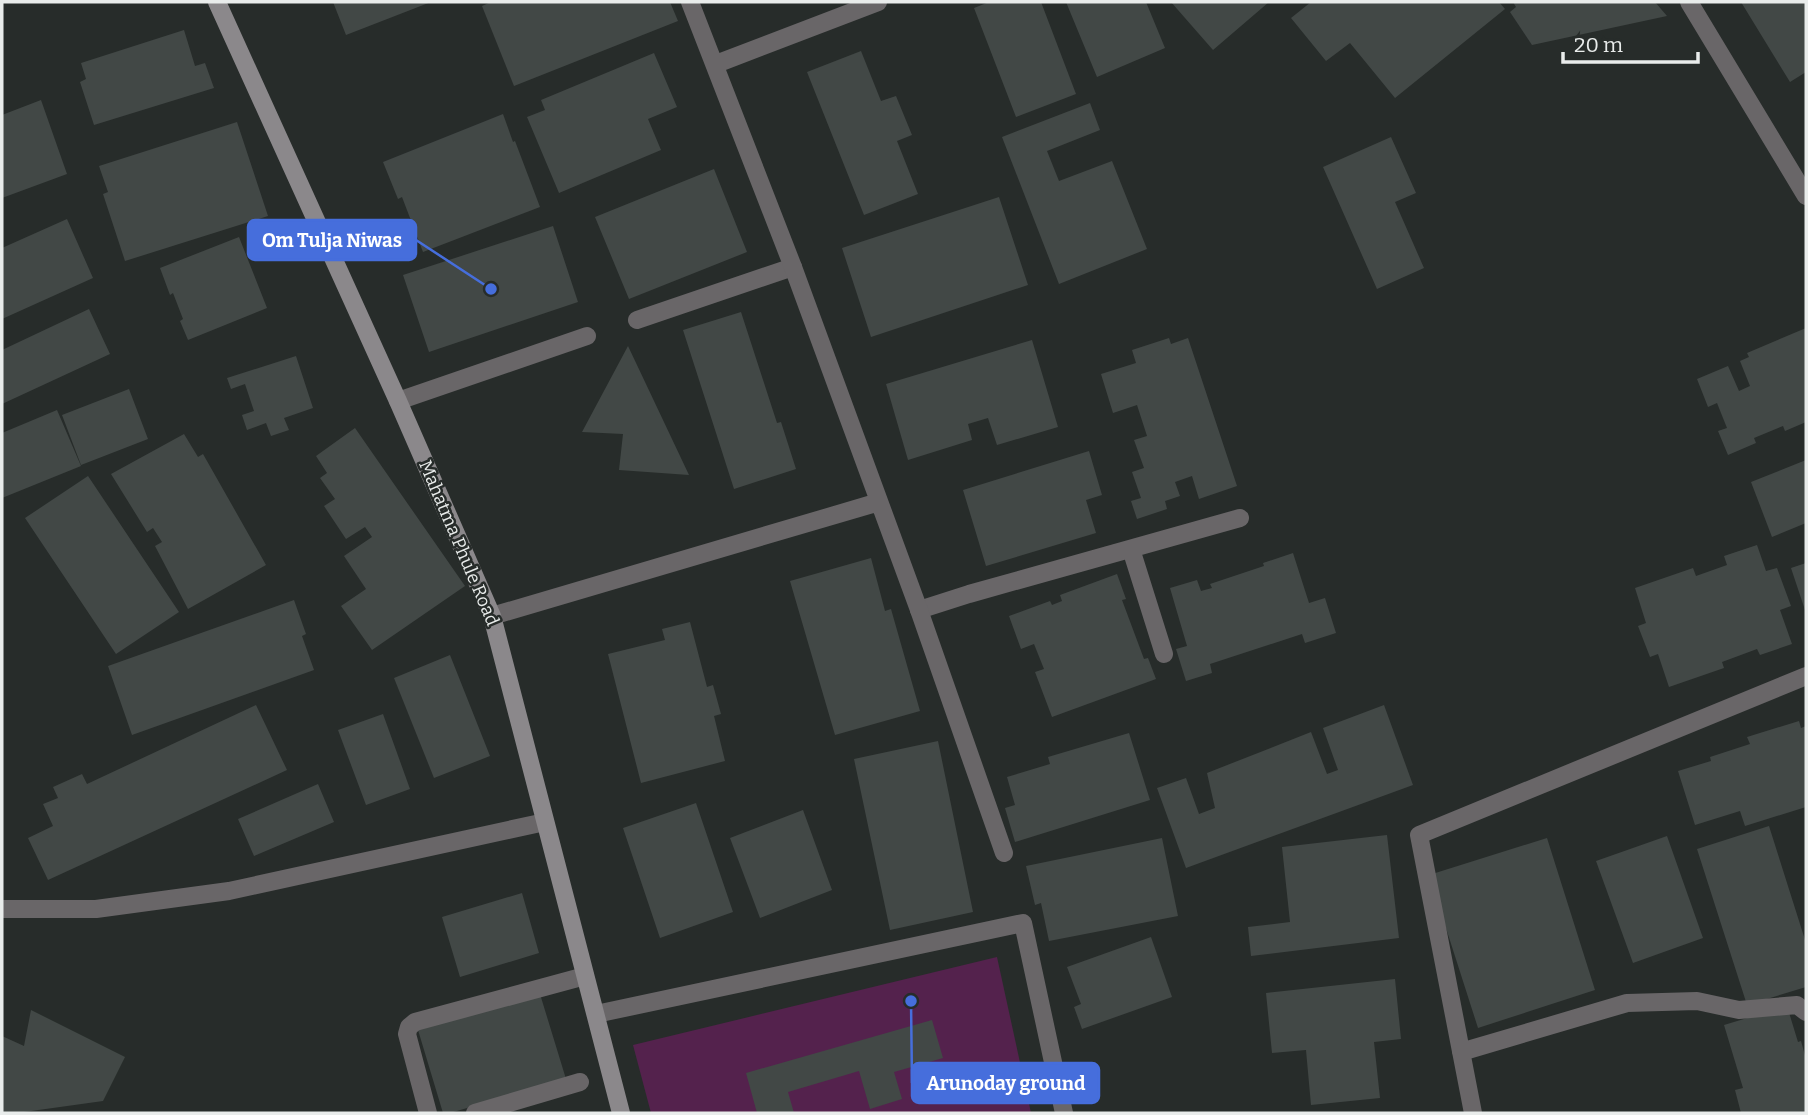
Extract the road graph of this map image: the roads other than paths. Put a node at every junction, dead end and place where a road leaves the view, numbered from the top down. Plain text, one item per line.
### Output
1 (217, 2) edge
2 (690, 2) edge
3 (878, 2) edge
4 (1689, 2) edge
5 (716, 64) junction
6 (1806, 196) edge
7 (793, 267) junction
8 (637, 320) dead end
9 (587, 336) dead end
10 (398, 401) junction
11 (879, 502) junction
12 (1240, 518) dead end
13 (1131, 549) junction
14 (919, 611) junction
15 (492, 616) junction
16 (1164, 654) dead end
17 (1806, 676) edge
18 (545, 822) junction
19 (1004, 853) dead end
20 (2, 909) edge
21 (585, 976) junction
22 (1806, 1012) edge
23 (596, 1014) junction
24 (1461, 1052) junction
25 (580, 1082) dead end
26 (428, 1113) edge
27 (475, 1113) edge
28 (621, 1113) edge
29 (1063, 1113) edge
30 (1473, 1113) edge

1 - 10 street, Mahatma Phule Road
2 - 5 street
3 - 5 street
4 - 6 street
5 - 7 street
7 - 8 street
7 - 11 street
9 - 10 street
10 - 15 street, Mahatma Phule Road
11 - 14 street
11 - 15 street
12 - 13 street
13 - 14 street
13 - 16 street
14 - 19 street
15 - 18 street, Mahatma Phule Road
17 - 24 street
18 - 20 street
18 - 21 street, Mahatma Phule Road
21 - 23 street, Mahatma Phule Road
21 - 26 street
22 - 24 street
23 - 28 street, Mahatma Phule Road
23 - 29 street
24 - 30 street
25 - 27 street

